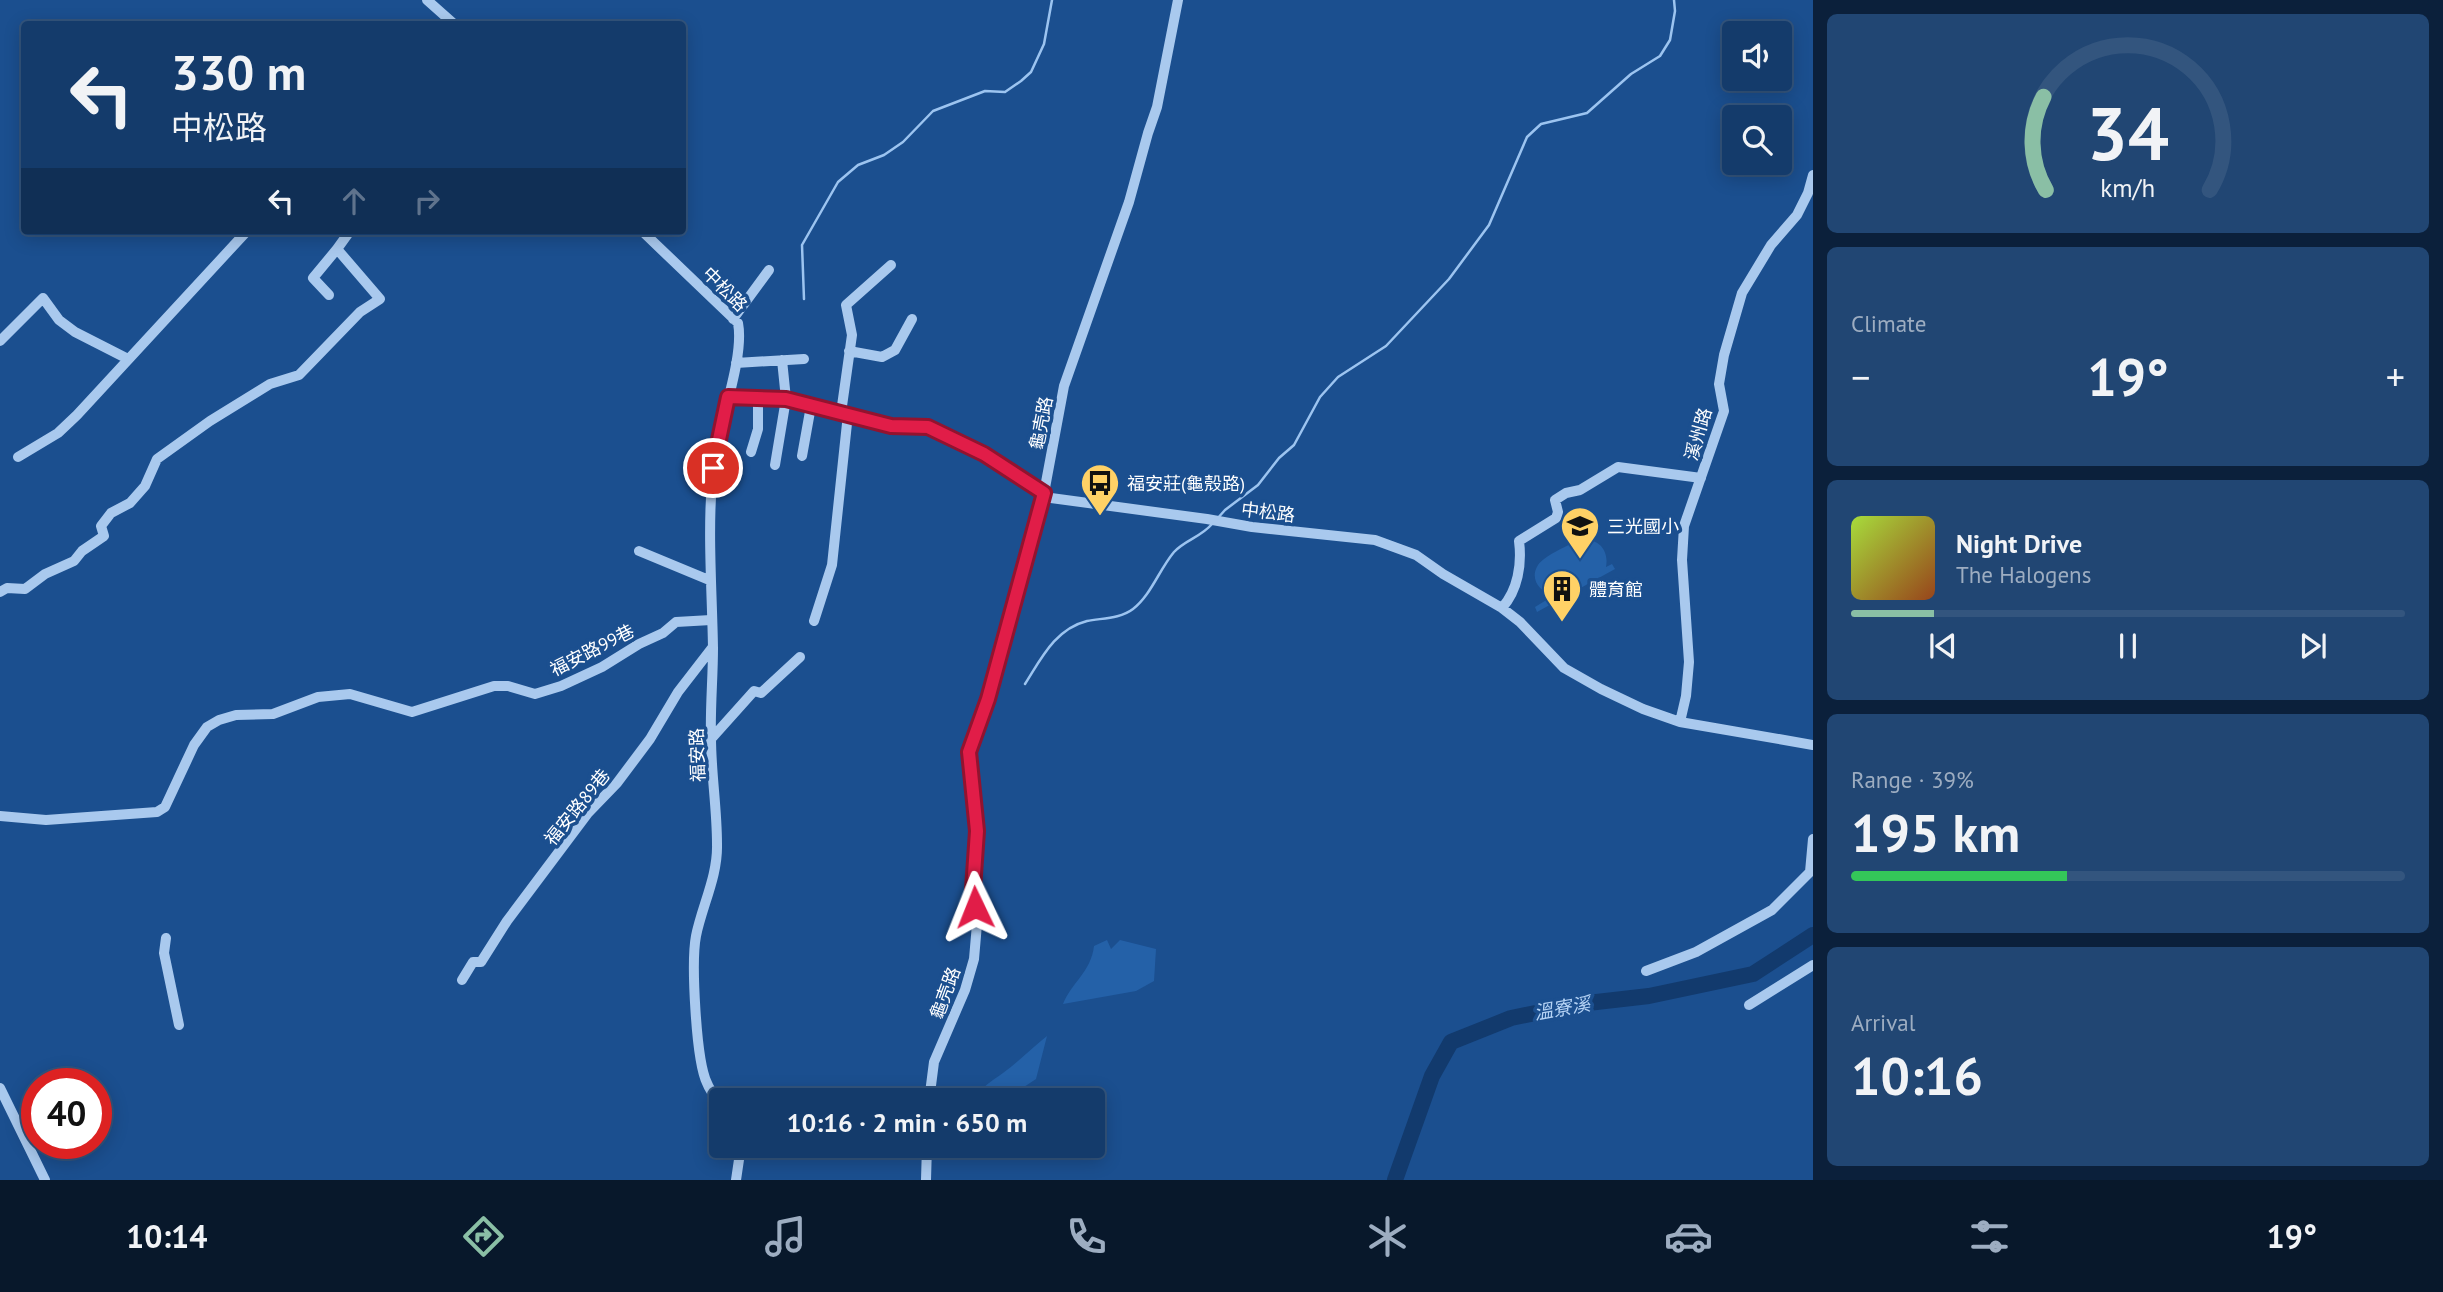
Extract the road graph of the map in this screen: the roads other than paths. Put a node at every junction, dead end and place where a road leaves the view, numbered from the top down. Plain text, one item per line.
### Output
1 (427, 0) edge
2 (1178, 0) edge
3 (451, 21) edge
4 (1813, 176) edge
5 (243, 235) edge
6 (347, 235) edge
7 (646, 235) edge
8 (337, 249) junction
9 (891, 265) dead end
10 (769, 270) dead end
11 (329, 295) dead end
12 (733, 319) junction
13 (912, 319) dead end
14 (0, 341) edge
15 (849, 351) junction
16 (128, 359) junction
17 (804, 359) dead end
18 (782, 360) junction
19 (736, 363) junction
20 (728, 397) junction
21 (758, 397) junction
22 (786, 399) junction
23 (811, 406) junction
24 (844, 413) junction
25 (751, 452) dead end
26 (802, 456) dead end
27 (18, 457) dead end
28 (775, 465) dead end
29 (1701, 478) junction
30 (1044, 493) junction
31 (639, 551) dead end
32 (709, 580) junction
33 (0, 592) edge
34 (1502, 608) junction
35 (711, 620) junction
36 (814, 621) dead end
37 (713, 647) junction
38 (800, 657) dead end
39 (1680, 722) junction
40 (711, 739) junction
41 (1813, 745) edge
42 (0, 816) edge
43 (1813, 839) edge
44 (166, 938) dead end
45 (1813, 965) edge
46 (1646, 971) dead end
47 (462, 980) dead end
48 (1749, 1005) dead end
49 (179, 1025) dead end
50 (0, 1088) edge
51 (710, 1088) edge
52 (931, 1088) edge
53 (739, 1158) edge
54 (927, 1158) edge
55 (45, 1180) edge
56 (736, 1180) edge
57 (926, 1180) edge

1 - 3 street
2 - 30 street, 龜壳路
4 - 29 street, 溪州路
5 - 16 street
6 - 8 street
7 - 12 street, 中松路
8 - 11 street
8 - 33 street
9 - 15 street
10 - 12 street
12 - 19 street, 中松路
13 - 15 street
14 - 16 street
15 - 24 street
16 - 27 street
17 - 18 street
18 - 19 street
18 - 22 street
19 - 20 street, 中松路
20 - 21 street, 中松路
20 - 32 street, 福安路
21 - 22 street, 中松路
21 - 25 street
22 - 23 street, 中松路
22 - 28 street
23 - 24 street, 中松路
23 - 26 street
24 - 30 street, 中松路
24 - 36 street
29 - 34 street
29 - 39 street, 溪州路
30 - 34 street, 中松路
30 - 52 street, 龜壳路
31 - 32 street
32 - 35 street, 福安路
34 - 39 street, 中松路
35 - 37 street, 福安路
35 - 42 street, 福安路99巷
37 - 40 street, 福安路
37 - 47 street, 福安路89巷
38 - 40 street
39 - 41 street, 中松路
40 - 51 street, 福安路
43 - 46 street
44 - 49 street
45 - 48 street
50 - 55 street
53 - 56 street
54 - 57 street

